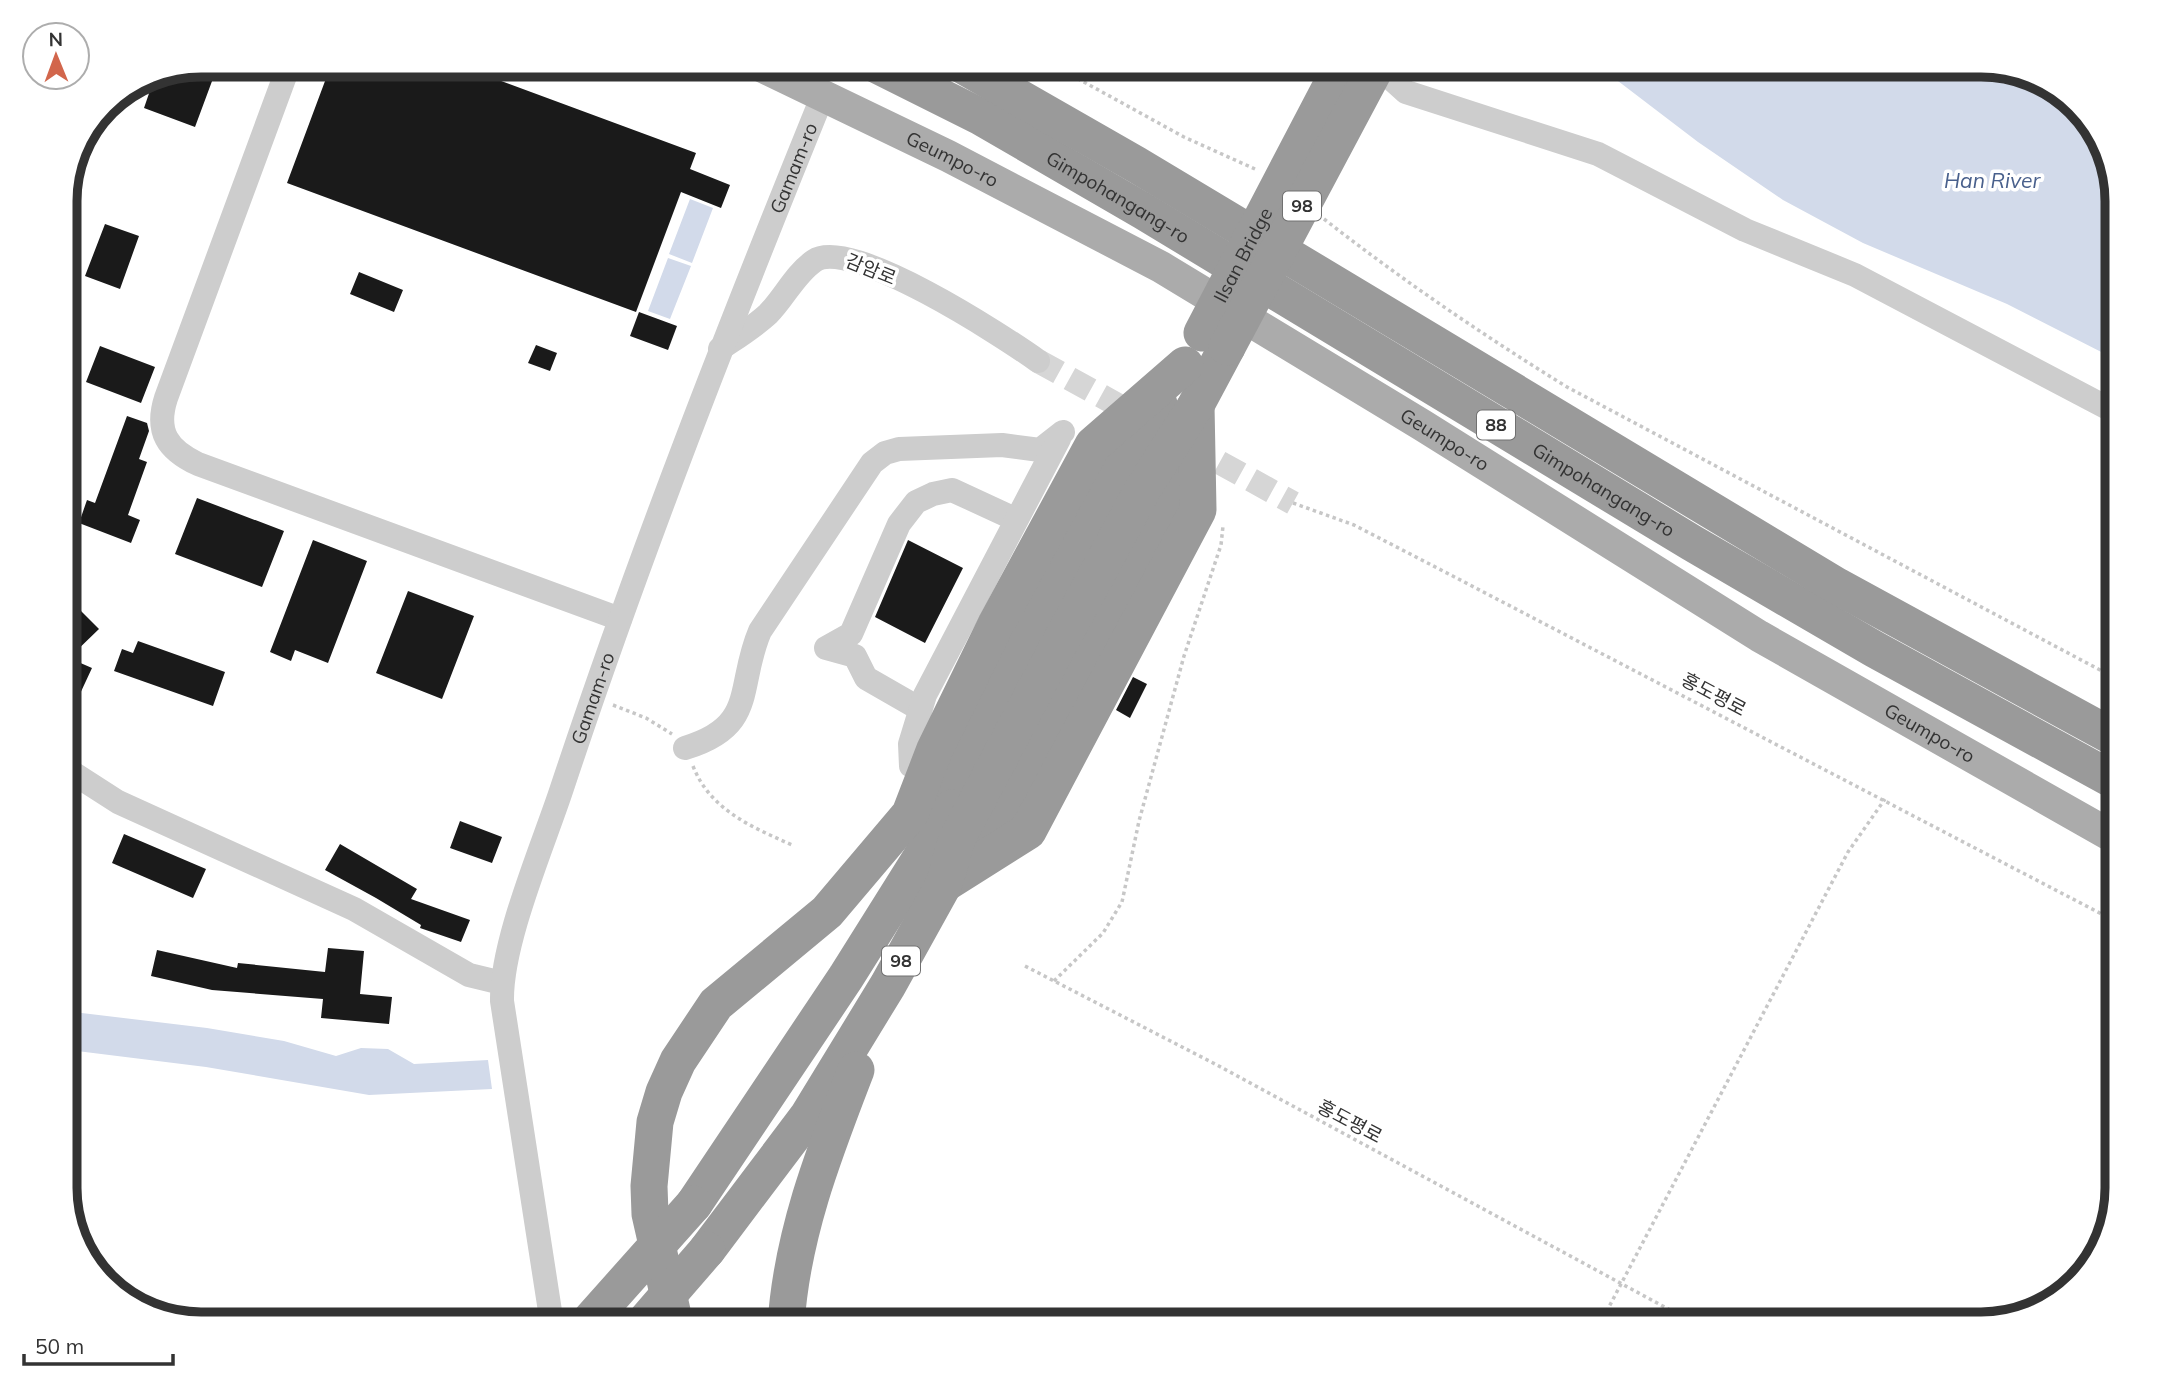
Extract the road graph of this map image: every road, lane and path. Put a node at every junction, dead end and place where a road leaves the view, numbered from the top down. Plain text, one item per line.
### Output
1 (285, 77) edge
2 (785, 77) edge
3 (901, 77) edge
4 (983, 77) edge
5 (1075, 77) edge
6 (1336, 77) edge
7 (1369, 77) edge
8 (1389, 77) edge
9 (823, 95) junction
10 (1257, 170) dead end
11 (1322, 216) dead end
12 (1214, 340) junction
13 (720, 350) junction
14 (1038, 361) tunnel mouth
15 (1185, 365) junction
16 (1196, 405) junction
17 (2105, 407) edge
18 (1293, 503) tunnel mouth
19 (1016, 519) junction
20 (1223, 523) dead end
21 (621, 619) junction
22 (2105, 672) edge
23 (920, 709) junction
24 (2105, 732) edge
25 (685, 748) dead end
26 (911, 766) junction
27 (2105, 775) edge
28 (77, 776) edge
29 (1885, 799) junction
30 (910, 814) junction
31 (2105, 832) edge
32 (927, 878) junction
33 (2105, 916) edge
34 (1025, 967) dead end
35 (1054, 981) junction
36 (502, 983) junction
37 (888, 985) junction
38 (1620, 1284) junction
39 (550, 1312) edge
40 (599, 1312) edge
41 (654, 1312) edge
42 (672, 1312) edge
43 (788, 1312) edge
44 (1606, 1312) edge
45 (1673, 1312) edge

1 - 21 street
2 - 9 main road, Geumpo-ro
3 - 27 highway, Gimpohangang-ro / 88
4 - 24 highway, Gimpohangang-ro / 88
5 - 10 path
6 - 12 highway, Ilsan Bridge / 98, bridge
7 - 12 highway, Ilsan Bridge / 98, bridge
8 - 17 street
9 - 13 street, Gamam-ro
9 - 31 main road, Geumpo-ro
11 - 22 path
12 - 15 highway, 98
12 - 16 highway, 98
13 - 14 street, 감암로
13 - 21 street, Gamam-ro
15 - 26 highway
15 - 30 highway
15 - 32 highway, 98
16 - 32 highway, 98
16 - 32 highway
18 - 29 path, 홍도평로
19 - 23 street
19 - 23 street
19 - 25 street
20 - 35 path
21 - 36 street, Gamam-ro
23 - 26 street
26 - 30 highway
28 - 36 street
29 - 33 path, 홍도평로
29 - 38 path
30 - 32 highway
30 - 42 highway
32 - 37 highway, 98
32 - 40 highway, 98, bridge
34 - 35 path, 홍도평로
35 - 38 path, 홍도평로
36 - 39 street, Gamam-ro
37 - 41 highway, 98, bridge
37 - 43 highway
38 - 44 path
38 - 45 path, 홍도평로

